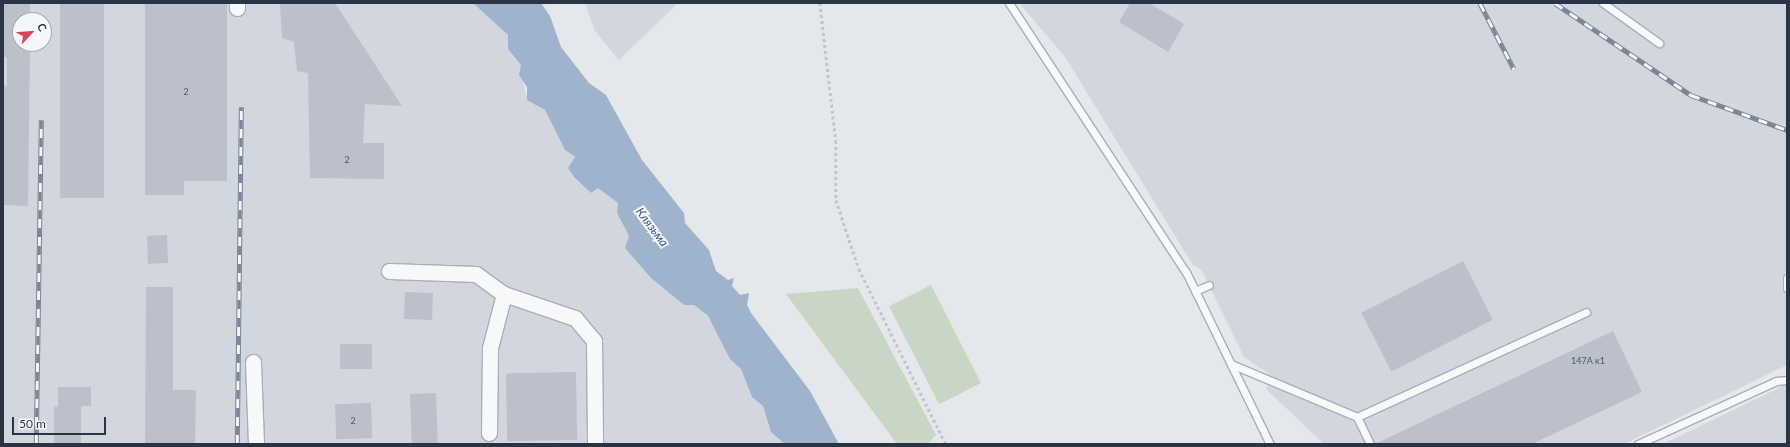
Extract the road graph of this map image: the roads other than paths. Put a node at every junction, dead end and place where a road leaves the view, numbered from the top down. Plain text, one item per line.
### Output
1 (1009, 3) edge
2 (1602, 3) edge
3 (1659, 43) dead end
4 (389, 271) dead end
5 (1787, 278) edge
6 (1209, 285) dead end
7 (1787, 288) edge
8 (1196, 291) junction
9 (504, 294) junction
10 (1586, 312) dead end
11 (254, 362) dead end
12 (1231, 364) junction
13 (1787, 380) edge
14 (1357, 417) junction
15 (489, 433) dead end
16 (595, 442) dead end
17 (256, 444) edge
18 (1270, 444) edge
19 (1370, 444) edge
20 (1638, 444) edge

1 - 8 lane
2 - 3 lane
4 - 9 street
5 - 7 lane
6 - 8 lane
8 - 12 lane
9 - 15 street
9 - 16 street
10 - 14 lane
11 - 17 street
12 - 14 lane
12 - 18 lane
13 - 20 lane
14 - 19 lane

